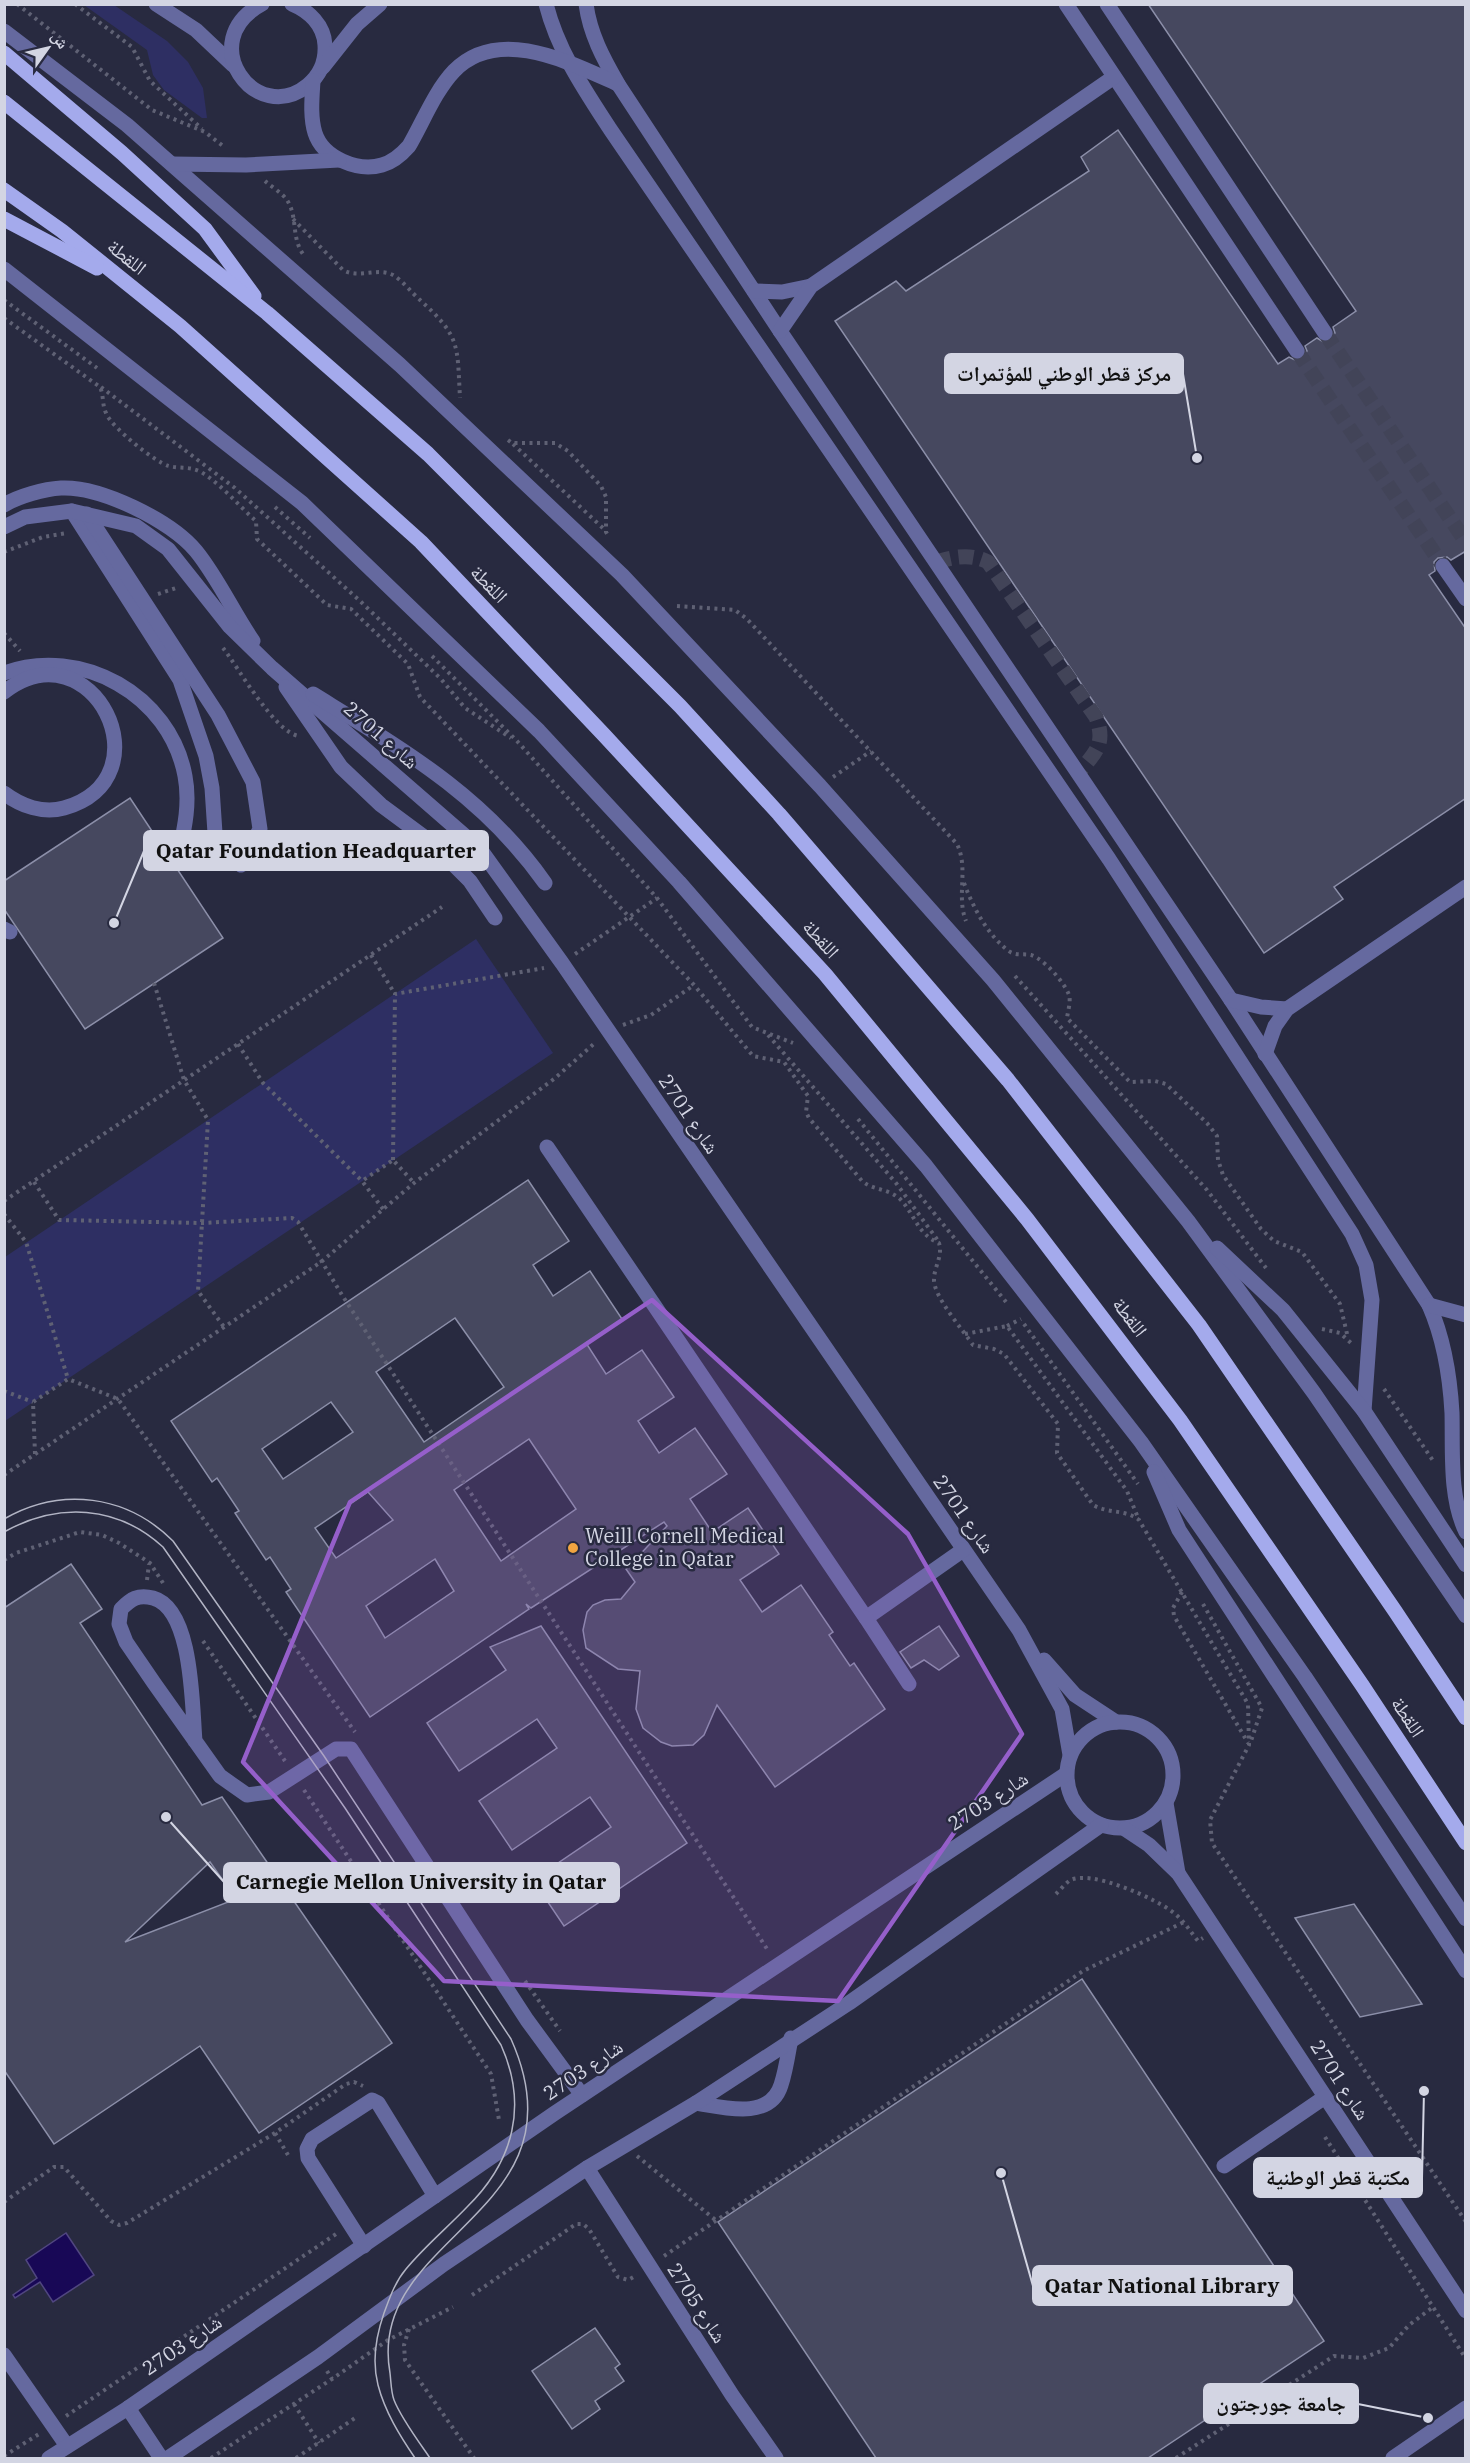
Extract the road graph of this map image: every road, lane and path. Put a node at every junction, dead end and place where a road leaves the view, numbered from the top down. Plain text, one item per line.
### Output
1 (17, 4) edge
2 (75, 4) edge
3 (156, 4) edge
4 (262, 4) edge
5 (292, 4) edge
6 (380, 4) edge
7 (546, 4) edge
8 (586, 4) edge
9 (592, 4) edge
10 (1066, 4) edge
11 (1107, 4) edge
12 (588, 23) junction
13 (4, 31) edge
14 (4, 53) edge
15 (567, 63) junction
16 (233, 65) junction
17 (317, 75) junction
18 (1114, 77) junction
19 (618, 84) junction
20 (4, 102) edge
21 (205, 132) junction
22 (339, 160) junction
23 (172, 164) junction
24 (246, 165) junction
25 (4, 190) edge
26 (293, 218) junction
27 (4, 219) edge
28 (310, 261) dead end
29 (4, 269) edge
30 (4, 280) edge
31 (127, 284) junction
32 (811, 286) junction
33 (754, 291) junction
34 (4, 300) edge
35 (267, 313) junction
36 (4, 318) edge
37 (79, 327) junction
38 (780, 331) junction
39 (1325, 333) tunnel mouth
40 (1297, 351) tunnel mouth
41 (100, 370) dead end
42 (100, 387) junction
43 (452, 391) dead end
44 (460, 398) junction
45 (468, 405) dead end
46 (500, 434) dead end
47 (512, 443) junction
48 (267, 500) dead end
49 (4, 506) edge
50 (80, 512) junction
51 (4, 527) edge
52 (606, 531) junction
53 (611, 541) dead end
54 (318, 546) dead end
55 (1443, 566) tunnel mouth
56 (181, 595) dead end
57 (1466, 598) edge
58 (143, 599) junction
59 (671, 603) dead end
60 (220, 644) dead end
61 (426, 650) dead end
62 (272, 668) junction
63 (33, 671) junction
64 (4, 673) edge
65 (4, 692) edge
66 (312, 725) junction
67 (517, 741) junction
68 (871, 751) junction
69 (820, 786) junction
70 (4, 793) edge
71 (179, 853) dead end
72 (206, 856) dead end
73 (241, 865) dead end
74 (963, 879) junction
75 (545, 882) dead end
76 (1466, 887) edge
77 (657, 898) junction
78 (442, 907) dead end
79 (628, 916) junction
80 (495, 918) dead end
81 (967, 922) dead end
82 (371, 955) junction
83 (562, 963) junction
84 (1014, 975) dead end
85 (154, 983) dead end
86 (694, 985) junction
87 (395, 994) junction
88 (1231, 1000) junction
89 (1287, 1009) junction
90 (609, 1031) junction
91 (768, 1035) junction
92 (238, 1044) junction
93 (799, 1046) dead end
94 (1264, 1054) junction
95 (184, 1080) junction
96 (857, 1117) dead end
97 (547, 1147) dead end
98 (393, 1160) junction
99 (362, 1181) junction
100 (34, 1182) junction
101 (414, 1183) junction
102 (4, 1201) edge
103 (383, 1209) junction
104 (4, 1214) edge
105 (1188, 1221) junction
106 (202, 1223) junction
107 (939, 1243) junction
108 (321, 1262) junction
109 (1269, 1272) dead end
110 (1429, 1305) junction
111 (1466, 1315) edge
112 (1020, 1319) junction
113 (1007, 1326) junction
114 (1313, 1327) dead end
115 (224, 1328) junction
116 (965, 1334) junction
117 (1348, 1339) junction
118 (1366, 1364) junction
119 (68, 1379) junction
120 (4, 1391) edge
121 (118, 1398) junction
122 (33, 1402) junction
123 (1364, 1411) junction
124 (1141, 1442) junction
125 (35, 1454) junction
126 (1437, 1467) dead end
127 (4, 1475) edge
128 (1141, 1489) dead end
129 (1139, 1520) junction
130 (1466, 1532) edge
131 (963, 1550) junction
132 (1463, 1555) edge
133 (1182, 1592) junction
134 (1201, 1600) dead end
135 (1466, 1617) edge
136 (866, 1618) junction
137 (1019, 1630) junction
138 (909, 1684) dead end
139 (1466, 1718) edge
140 (1116, 1722) junction
141 (195, 1741) junction
142 (1249, 1745) junction
143 (1070, 1755) junction
144 (1066, 1774) junction
145 (1166, 1803) junction
146 (1101, 1825) junction
147 (1125, 1829) junction
148 (1466, 1843) edge
149 (1178, 1873) junction
150 (1056, 1894) dead end
151 (1466, 1919) edge
152 (1184, 1922) junction
153 (1206, 1936) dead end
154 (777, 1966) junction
155 (1466, 1971) edge
156 (791, 2038) junction
157 (582, 2095) junction
158 (1325, 2097) junction
159 (372, 2100) junction
160 (696, 2103) junction
161 (275, 2133) junction
162 (1325, 2137) dead end
163 (627, 2146) junction
164 (294, 2163) dead end
165 (1224, 2166) dead end
166 (587, 2168) junction
167 (435, 2196) junction
168 (4, 2202) edge
169 (718, 2222) junction
170 (1466, 2222) edge
171 (331, 2223) dead end
172 (364, 2246) junction
173 (658, 2260) dead end
174 (640, 2273) dead end
175 (472, 2295) dead end
176 (453, 2307) dead end
177 (1433, 2307) junction
178 (1466, 2311) edge
179 (410, 2328) junction
180 (1466, 2343) edge
181 (1459, 2348) junction
182 (4, 2355) edge
183 (1466, 2359) edge
184 (324, 2366) dead end
185 (332, 2379) junction
186 (294, 2404) junction
187 (128, 2408) junction
188 (1466, 2408) edge
189 (357, 2416) dead end
190 (63, 2418) dead end
191 (41, 2433) dead end
192 (319, 2443) junction
193 (67, 2446) junction
194 (4, 2456) edge
195 (49, 2458) edge
196 (161, 2458) edge
197 (168, 2458) edge
198 (211, 2458) edge
199 (296, 2458) edge
200 (474, 2458) edge
201 (776, 2458) edge
202 (1176, 2458) edge
203 (1393, 2458) edge

1 - 21 path
2 - 21 path
3 - 16 street
4 - 16 street
5 - 17 street
6 - 17 street
7 - 15 street
8 - 12 street
9 - 12 street
10 - 18 street
11 - 39 street
12 - 19 street
13 - 23 street
14 - 35 main road
15 - 19 street
15 - 22 street
15 - 118 street
16 - 17 street
17 - 22 street
18 - 32 street
18 - 40 street
19 - 33 street
20 - 35 main road
21 - 24 path
22 - 24 street
23 - 24 street
23 - 69 street
24 - 26 path
25 - 31 main road, اللقطة
26 - 28 path
26 - 44 path
27 - 31 main road
29 - 37 street
30 - 37 street
31 - 148 main road, اللقطة
32 - 33 street
32 - 38 street
33 - 38 street
34 - 41 path
35 - 139 main road
36 - 42 path
37 - 124 street
38 - 88 street
42 - 67 path
42 - 79 path
43 - 44 path
44 - 45 path
46 - 47 path
47 - 52 path
47 - 52 path
48 - 54 path
49 - 62 street, شارع 2701
50 - 51 street, شارع 2701
50 - 58 street
50 - 62 street, شارع 2701
50 - 72 street
52 - 53 path
55 - 57 street
56 - 58 path
58 - 73 street
59 - 68 path
60 - 66 path
61 - 67 path
62 - 66 street
62 - 75 street
62 - 83 street, شارع 2701
63 - 64 street
63 - 65 street
63 - 70 street
63 - 71 street
66 - 80 street
67 - 77 path
68 - 69 path
68 - 74 path
69 - 105 street
74 - 81 path
74 - 117 path
76 - 89 street
77 - 79 path
77 - 91 path
78 - 82 path
79 - 83 path
79 - 86 path
82 - 87 path
82 - 92 path
83 - 87 path
83 - 90 street, شارع 2701
84 - 109 path
85 - 95 path
86 - 90 path
86 - 107 path
87 - 98 path
88 - 89 street
88 - 94 street
89 - 94 street
90 - 101 path
90 - 131 street, شارع 2701
91 - 93 path
91 - 107 path
92 - 95 path
92 - 99 path
94 - 110 street
95 - 100 path
95 - 106 path
96 - 112 path
97 - 136 street
98 - 99 path
98 - 101 path
99 - 103 path
100 - 102 path
100 - 106 path
101 - 103 path
103 - 108 path
104 - 119 path
105 - 123 street
105 - 135 street
106 - 108 path
106 - 115 path
107 - 116 path
108 - 115 path
108 - 154 path
110 - 111 street
110 - 130 street
112 - 113 path
112 - 128 path
113 - 116 path
113 - 129 path
114 - 117 path
115 - 121 path
116 - 129 path
117 - 118 path
118 - 123 street
118 - 126 path
119 - 121 path
119 - 122 path
120 - 122 path
121 - 125 path
122 - 125 path
123 - 132 street
124 - 151 street
124 - 155 street
125 - 127 path
129 - 133 path
131 - 136 street
131 - 137 street, شارع 2701
133 - 142 path
133 - 142 path
134 - 142 path
136 - 138 street
137 - 140 street, شارع 2701
137 - 143 street, شارع 2701
140 - 143 street
140 - 145 street
141 - 141 street
141 - 157 street
142 - 170 path
143 - 144 street
144 - 146 street
144 - 154 street, شارع 2703
145 - 147 street
145 - 149 street, شارع 2701
146 - 147 street
146 - 156 street
147 - 149 street, شارع 2701
149 - 158 street, شارع 2701
150 - 152 path
152 - 153 path
152 - 169 path
154 - 157 street, شارع 2703
156 - 160 street
156 - 160 street
157 - 167 street, شارع 2703
158 - 165 street
158 - 178 street, شارع 2701
159 - 161 path
159 - 167 street
159 - 172 street
160 - 163 street
161 - 164 path
161 - 168 path
162 - 177 path
163 - 166 street
163 - 169 path
166 - 197 street
166 - 201 street, شارع 2705
167 - 172 street, شارع 2703
169 - 173 path
171 - 190 path
172 - 187 street, شارع 2703
174 - 175 path
176 - 179 path
177 - 181 path
177 - 202 path
179 - 185 path
179 - 200 path
180 - 181 path
181 - 183 path
182 - 193 street
184 - 185 path
185 - 186 path
186 - 192 path
186 - 198 path
187 - 193 street, شارع 2703
187 - 196 street
188 - 203 street
189 - 192 path
191 - 194 path
192 - 199 path
193 - 195 street, شارع 2703

